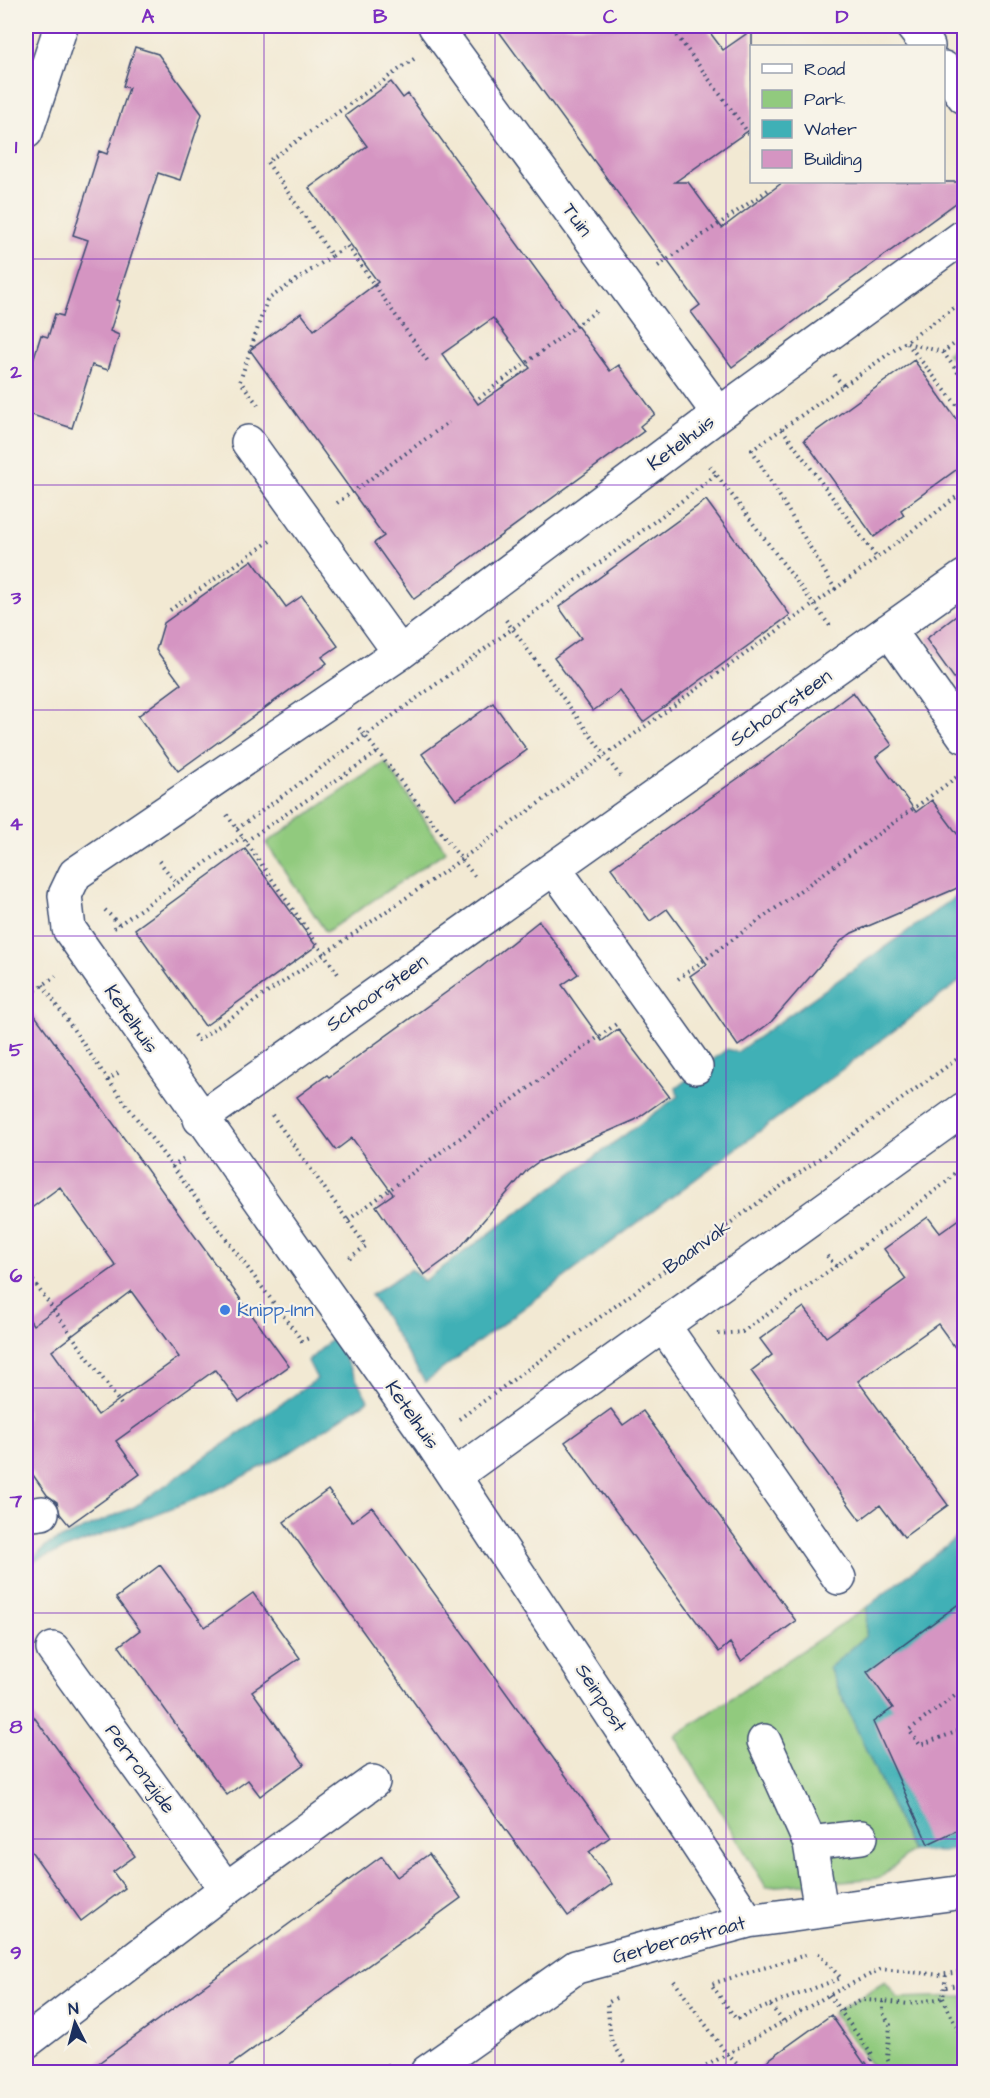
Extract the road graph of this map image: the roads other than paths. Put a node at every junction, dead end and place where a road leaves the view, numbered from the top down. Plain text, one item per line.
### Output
1 (60, 26) edge
2 (912, 26) edge
3 (439, 32) edge
4 (927, 45) edge
5 (945, 69) edge
6 (964, 97) edge
7 (26, 132) edge
8 (964, 236) edge
9 (719, 414) junction
10 (248, 442) road end
11 (964, 577) edge
12 (889, 630) junction
13 (400, 653) junction
14 (964, 736) edge
15 (554, 868) junction
16 (696, 1066) dead end
17 (964, 1109) edge
18 (200, 1119) junction
19 (667, 1331) junction
20 (454, 1476) junction
21 (839, 1578) dead end
22 (53, 1649) dead end
23 (764, 1741) dead end
24 (373, 1782) dead end
25 (861, 1837) dead end
26 (810, 1844) junction
27 (226, 1889) junction
28 (964, 1892) edge
29 (822, 1911) junction
30 (748, 1921) junction
31 (26, 2042) edge
32 (427, 2073) edge

1 - 7 street
2 - 4 street
3 - 9 street, Tuin
5 - 6 street
8 - 9 street, Ketelhuis
9 - 13 street, Ketelhuis
10 - 13 street
11 - 12 street, Schoorsteen
12 - 14 street
12 - 15 street, Schoorsteen
13 - 18 street, Ketelhuis
15 - 16 street
15 - 18 street, Schoorsteen
17 - 19 street
18 - 20 street, Ketelhuis
19 - 20 street
19 - 21 street
20 - 30 street, Seinpost
22 - 27 street, Perronzijde
23 - 26 street
24 - 27 street
25 - 26 street
26 - 29 street
27 - 31 street
28 - 29 street, Gerberastraat
29 - 30 street, Gerberastraat
30 - 32 street, Gerberastraat

